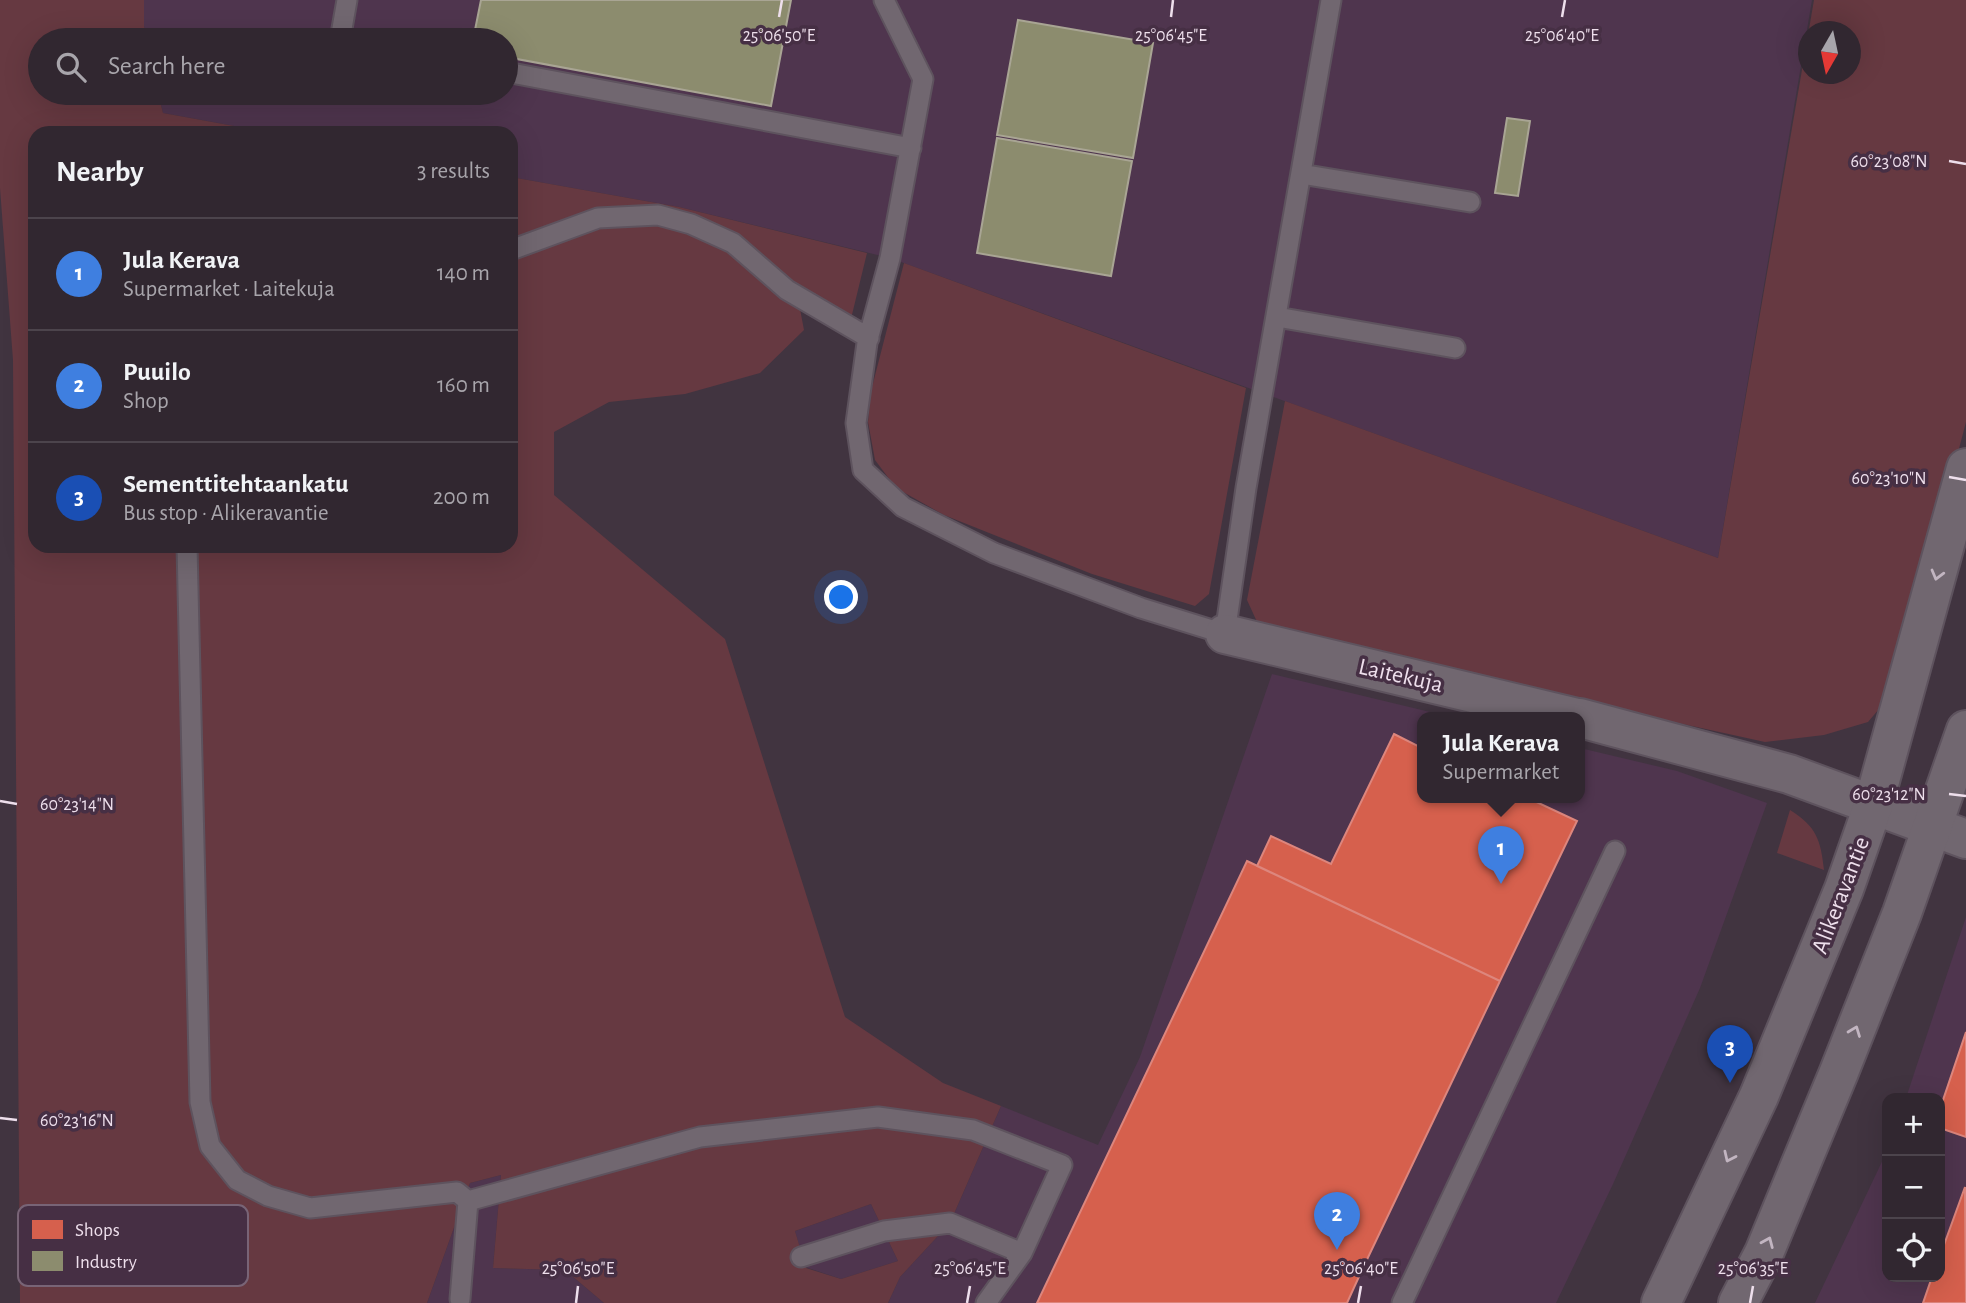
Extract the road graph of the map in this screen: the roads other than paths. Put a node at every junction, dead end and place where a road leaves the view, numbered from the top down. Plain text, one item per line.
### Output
1 (347, 0) edge
2 (884, 0) edge
3 (1331, 0) edge
4 (342, 28) edge
5 (518, 74) edge
6 (911, 148) junction
7 (1301, 174) junction
8 (1470, 202) dead end
9 (518, 247) edge
10 (1277, 317) junction
11 (869, 338) junction
12 (1455, 348) dead end
13 (1966, 468) edge
14 (187, 553) edge
15 (1226, 634) junction
16 (1553, 712) edge
17 (1585, 720) edge
18 (1966, 730) edge
19 (1873, 806) junction
20 (1949, 833) edge
21 (1615, 851) dead end
22 (468, 1201) junction
23 (1022, 1253) junction
24 (801, 1256) dead end
25 (460, 1299) dead end
26 (986, 1303) edge
27 (1402, 1303) edge
28 (1661, 1303) edge
29 (1738, 1303) edge

1 - 4 lane
2 - 6 lane
3 - 7 lane
5 - 6 lane
6 - 11 lane
7 - 8 lane
7 - 10 lane
9 - 11 lane
10 - 12 lane
10 - 15 lane
11 - 15 lane
13 -> 19 street, Alikeravantie
14 - 22 lane
15 - 16 street, Laitekuja
17 - 19 street, Laitekuja
18 - 20 street
19 - 20 street, Laitekuja
19 -> 28 street, Alikeravantie
29 -> 20 street
21 - 27 lane
22 - 23 lane
22 - 25 lane
23 - 24 lane
23 - 26 lane

